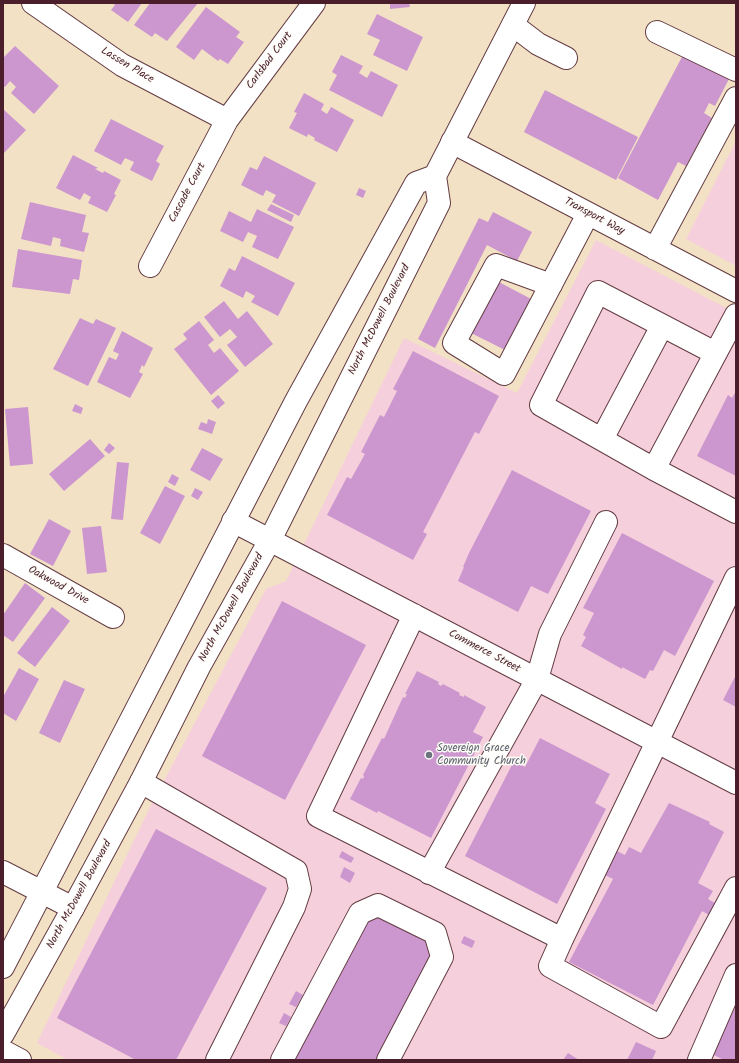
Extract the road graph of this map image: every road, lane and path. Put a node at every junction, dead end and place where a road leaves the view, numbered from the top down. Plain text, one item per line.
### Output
1 (33, 3) edge
2 (314, 3) edge
3 (524, 3) edge
4 (514, 25) junction
5 (657, 32) dead end
6 (566, 58) dead end
7 (736, 70) edge
8 (736, 98) edge
9 (227, 120) junction
10 (452, 142) junction
11 (435, 176) junction
12 (588, 214) junction
13 (655, 249) junction
14 (150, 266) dead end
15 (551, 285) junction
16 (736, 292) edge
17 (736, 315) edge
18 (662, 326) junction
19 (715, 353) junction
20 (602, 439) junction
21 (654, 469) junction
22 (736, 512) edge
23 (232, 521) junction
24 (606, 522) dead end
25 (270, 540) junction
26 (3, 555) edge
27 (736, 578) edge
28 (414, 615) junction
29 (113, 617) dead end
30 (537, 679) junction
31 (658, 742) junction
32 (141, 782) junction
33 (736, 783) edge
34 (3, 872) edge
35 (430, 873) junction
36 (736, 890) edge
37 (43, 893) junction
38 (74, 908) junction
39 (562, 939) junction
40 (3, 967) edge
41 (736, 974) edge
42 (3, 1034) edge
43 (3, 1051) edge
44 (20, 1060) edge
45 (218, 1060) edge
46 (282, 1060) edge
47 (388, 1060) edge
48 (700, 1060) edge

1 - 9 main road, Lassen Place
2 - 9 main road, Carlsbad Court
3 - 4 main road
4 - 6 main road
4 - 10 main road
5 - 7 main road
8 - 13 main road
9 - 14 main road, Cascade Court
10 - 11 main road
10 - 12 main road, Transport Way
11 - 23 main road
11 - 25 main road, North McDowell Boulevard
12 - 13 main road, Transport Way
12 - 15 main road
13 - 16 main road, Transport Way
15 - 15 main road
17 - 19 main road
18 - 19 main road
18 - 20 main road
18 - 20 main road
19 - 21 main road
20 - 21 main road
21 - 22 main road
23 - 25 main road, Commerce Street
23 - 37 main road
24 - 30 main road
25 - 28 main road, Commerce Street
25 - 32 main road, North McDowell Boulevard
26 - 29 main road, Oakwood Drive
27 - 31 main road
28 - 30 main road, Commerce Street
28 - 35 main road
30 - 31 main road, Commerce Street
30 - 35 main road
31 - 33 main road, Commerce Street
31 - 39 main road
32 - 38 main road, North McDowell Boulevard
32 - 45 main road
34 - 37 main road
35 - 39 main road
36 - 39 main road
37 - 38 main road
37 - 40 main road
38 - 42 main road, North McDowell Boulevard
41 - 48 main road
43 - 44 main road
46 - 47 main road

